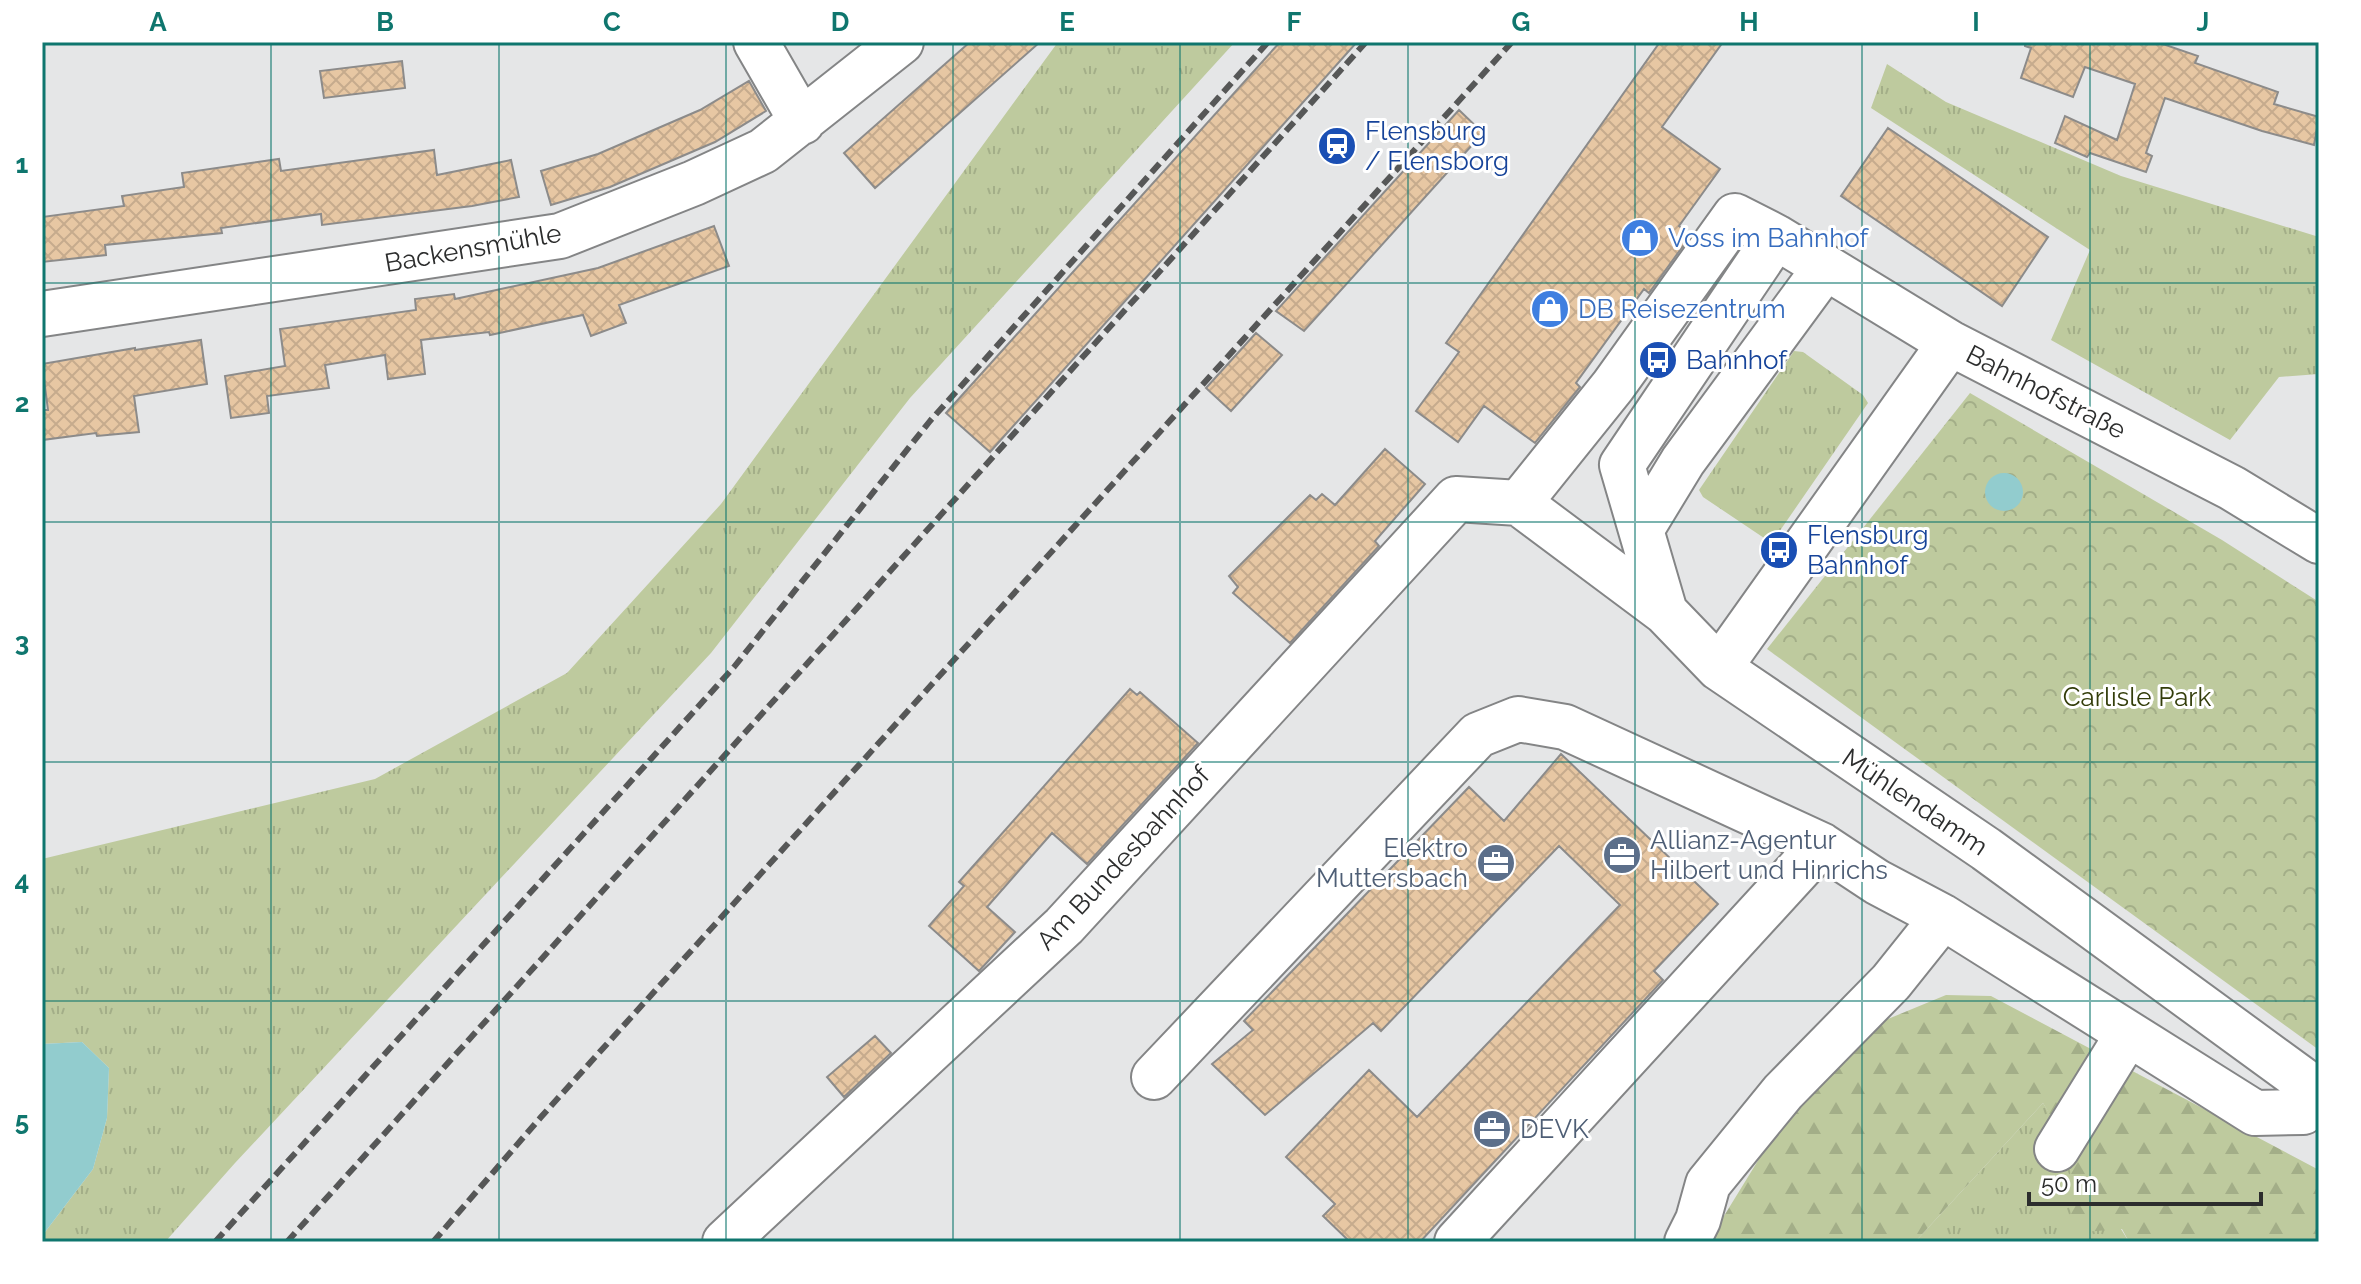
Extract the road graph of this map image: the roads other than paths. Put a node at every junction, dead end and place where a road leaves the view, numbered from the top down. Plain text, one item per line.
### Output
1 (756, 42) edge
2 (901, 42) edge
3 (802, 122) junction
4 (1776, 237) junction
5 (1825, 268) junction
6 (42, 314) edge
7 (1950, 343) junction
8 (1519, 503) junction
9 (1641, 530) junction
10 (2319, 541) edge
11 (1665, 612) junction
12 (1719, 668) junction
13 (1821, 845) junction
14 (1943, 917) junction
15 (2128, 1034) junction
16 (1154, 1077) dead end
17 (2319, 1092) edge
18 (2319, 1101) edge
19 (2057, 1149) dead end
20 (725, 1242) edge
21 (1457, 1242) edge
22 (1687, 1242) edge

1 - 3 street
2 - 3 street, Backensmühle
3 - 6 street, Backensmühle
4 - 5 street, Bahnhofstraße
4 - 8 street, Bahnhofstraße
4 - 9 street
5 - 7 street, Bahnhofstraße
5 - 9 street
7 - 10 street, Bahnhofstraße
7 - 12 street
8 - 11 street, Mühlendamm
8 - 20 street, Am Bundesbahnhof
9 - 11 street
11 - 12 street, Mühlendamm
12 - 17 street, Mühlendamm
13 - 14 street
13 - 16 street
13 - 21 street
14 - 15 street
14 - 22 street
15 - 18 street
15 - 19 street

